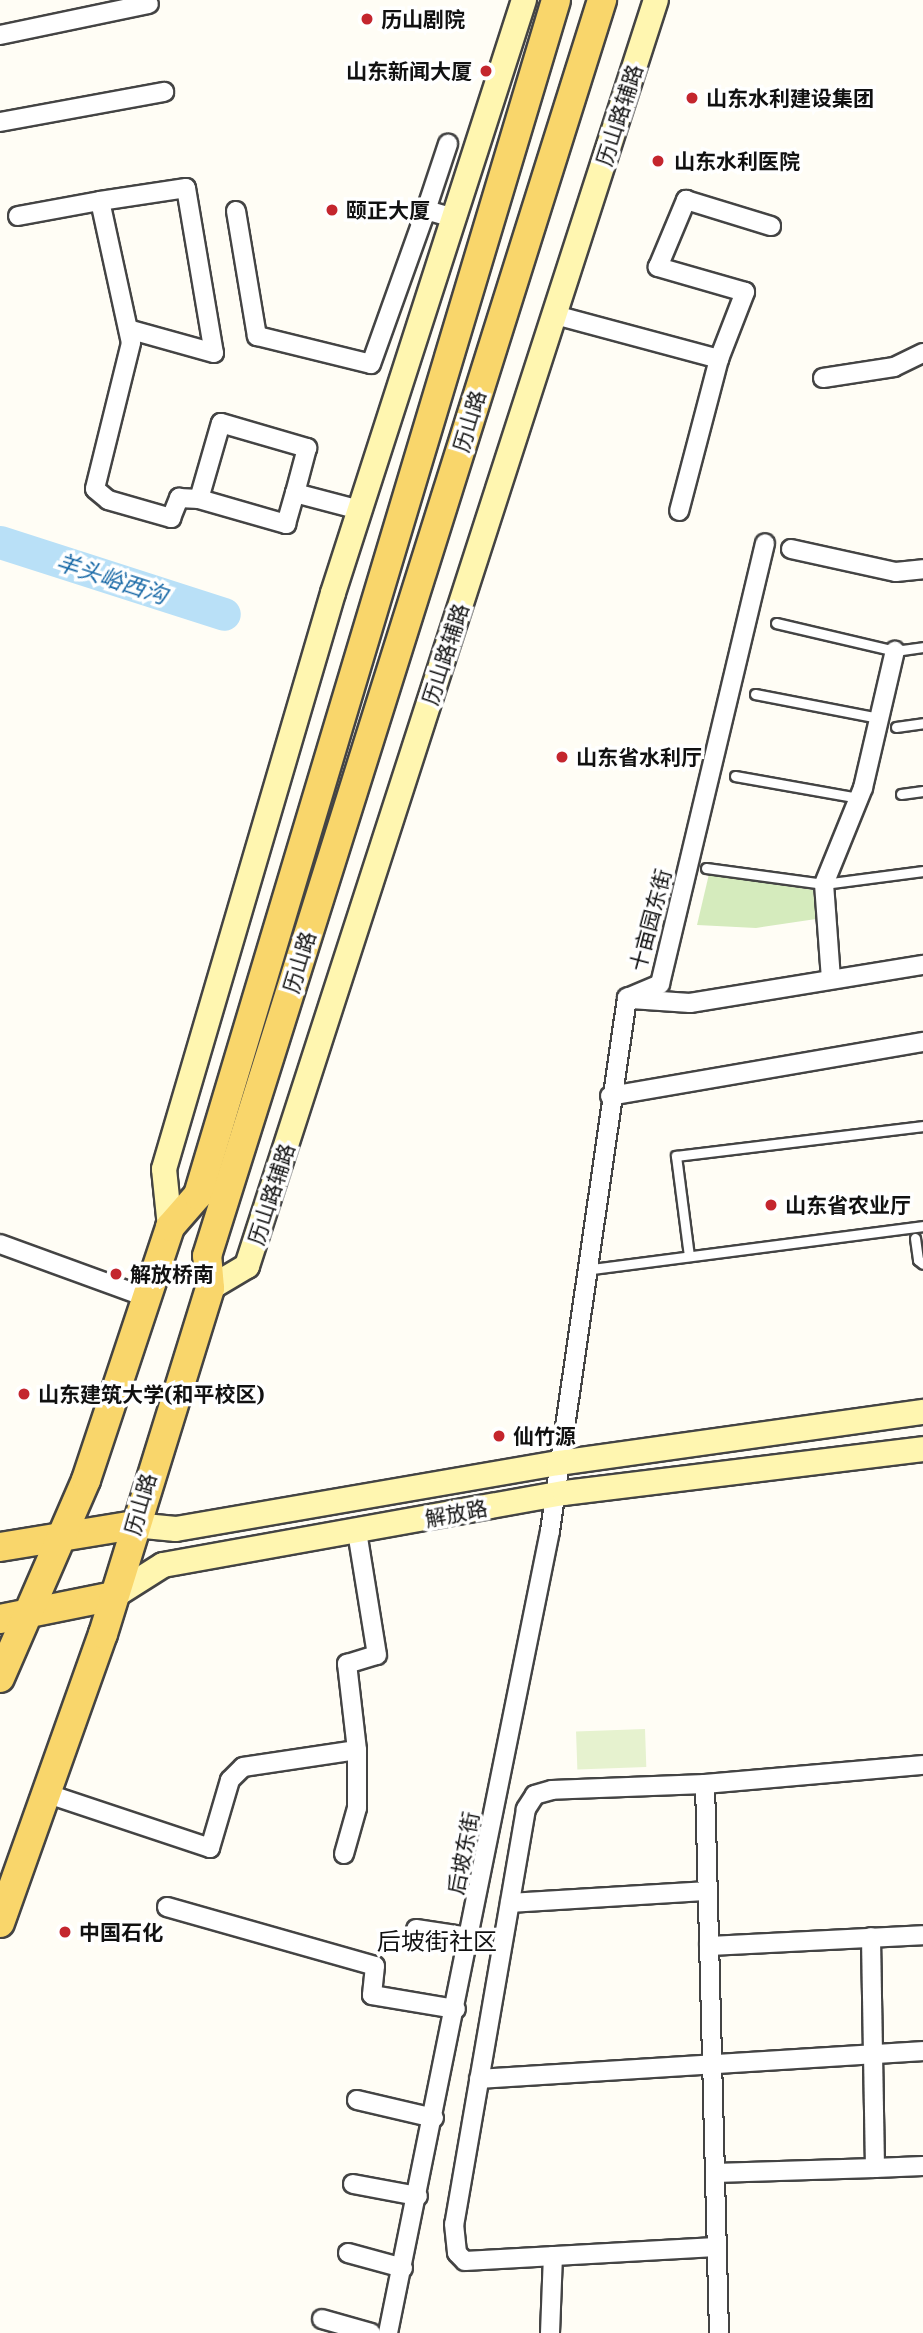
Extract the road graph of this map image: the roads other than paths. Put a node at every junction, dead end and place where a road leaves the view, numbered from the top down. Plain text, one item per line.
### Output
1 (524, 0) edge
2 (556, 0) edge
3 (601, 0) edge
4 (656, 0) edge
5 (149, 4) dead end
6 (0, 35) edge
7 (164, 92) dead end
8 (0, 122) edge
9 (448, 144) dead end
10 (100, 201) junction
11 (426, 210) junction
12 (236, 211) dead end
13 (18, 216) dead end
14 (454, 218) junction
15 (771, 226) dead end
16 (555, 315) junction
17 (128, 329) junction
18 (923, 353) edge
19 (719, 359) junction
20 (824, 378) dead end
21 (295, 493) junction
22 (199, 499) junction
23 (360, 510) junction
24 (679, 511) dead end
25 (765, 543) dead end
26 (791, 549) dead end
27 (923, 569) edge
28 (776, 623) dead end
29 (923, 647) edge
30 (895, 651) junction
31 (755, 694) dead end
32 (879, 718) junction
33 (923, 723) edge
34 (896, 727) dead end
35 (735, 776) dead end
36 (923, 791) edge
37 (901, 794) dead end
38 (858, 798) junction
39 (706, 868) dead end
40 (923, 871) edge
41 (824, 884) junction
42 (923, 965) edge
43 (831, 979) junction
44 (627, 998) junction
45 (923, 1042) edge
46 (610, 1096) junction
47 (923, 1126) edge
48 (923, 1226) edge
49 (170, 1227) junction
50 (915, 1238) dead end
51 (0, 1244) edge
52 (689, 1256) junction
53 (923, 1264) edge
54 (585, 1270) junction
55 (209, 1288) junction
56 (146, 1297) junction
57 (923, 1412) edge
58 (923, 1449) edge
59 (559, 1463) junction
60 (552, 1495) junction
61 (134, 1525) junction
62 (357, 1531) junction
63 (61, 1538) junction
64 (0, 1547) edge
65 (114, 1597) junction
66 (28, 1616) junction
67 (0, 1619) edge
68 (0, 1678) edge
69 (357, 1749) junction
70 (923, 1765) edge
71 (705, 1784) junction
72 (46, 1793) junction
73 (344, 1853) dead end
74 (708, 1891) junction
75 (510, 1903) junction
76 (167, 1907) dead end
77 (0, 1923) edge
78 (416, 1929) dead end
79 (923, 1935) edge
80 (470, 1937) junction
81 (871, 1937) junction
82 (709, 1946) junction
83 (456, 2009) junction
84 (923, 2051) edge
85 (876, 2054) junction
86 (712, 2065) junction
87 (479, 2079) junction
88 (357, 2100) dead end
89 (434, 2118) junction
90 (923, 2166) edge
91 (875, 2168) junction
92 (715, 2172) junction
93 (353, 2184) dead end
94 (418, 2196) junction
95 (716, 2247) junction
96 (348, 2253) dead end
97 (553, 2256) junction
98 (403, 2268) junction
99 (321, 2319) dead end
100 (371, 2333) edge
101 (388, 2333) edge
102 (551, 2333) edge
103 (719, 2333) edge

1 - 14 street
2 - 49 main road, 历山路
3 - 55 main road, 历山路
4 - 16 street, 历山路辅路
5 - 6 street
7 - 8 street
9 - 11 street
10 - 13 street
10 - 17 street
10 - 17 street
11 - 12 street
11 - 14 street
14 - 23 street
15 - 19 street
16 - 19 street
16 - 55 street, 历山路辅路
17 - 22 street
18 - 20 street
19 - 24 street
21 - 22 street
21 - 22 street
21 - 23 street
23 - 49 street
25 - 44 street, 十亩园东街
26 - 27 street
28 - 30 lane
29 - 30 lane
30 - 32 street
31 - 32 lane
32 - 38 street
33 - 34 lane
35 - 38 lane
36 - 37 lane
38 - 41 street
39 - 41 lane
40 - 41 lane
41 - 43 street
42 - 43 street
43 - 44 street
44 - 46 street, 十亩园东街
45 - 46 street
46 - 54 street, 十亩园东街
47 - 52 lane
48 - 52 lane
49 - 56 main road, 历山路
50 - 53 lane
51 - 56 street
52 - 54 lane
54 - 59 street, 十亩园东街
55 - 61 main road, 历山路
56 - 63 main road, 历山路
57 - 59 street, 解放路
58 - 60 street, 解放路
59 - 60 street, 后坡东街
59 - 61 street, 解放路
60 - 62 street, 解放路
60 - 80 street, 后坡东街
61 - 63 main road, 解放路
61 - 65 main road, 历山路
62 - 65 street, 解放路
62 - 69 street
63 - 64 main road, 解放路
63 - 66 main road, 历山路
65 - 66 main road, 解放路
65 - 72 main road, 历山路
66 - 67 main road, 解放路
66 - 68 main road, 历山路
69 - 72 street
69 - 73 street
70 - 71 street
71 - 74 street
71 - 75 street
72 - 77 main road, 历山路
74 - 75 street
74 - 82 street
75 - 87 street
76 - 83 street
78 - 80 street
79 - 81 street
80 - 83 street, 后坡东街
81 - 82 street
81 - 85 street
82 - 86 street
83 - 89 street, 后坡东街
84 - 85 street
85 - 86 street
85 - 91 street
86 - 87 street
86 - 92 street
87 - 97 street
88 - 89 street
89 - 94 street, 后坡东街
90 - 91 street
91 - 92 street
92 - 95 street
93 - 94 street
94 - 98 street, 后坡东街
95 - 97 street
95 - 103 street
96 - 98 street
97 - 102 street
98 - 101 street, 后坡东街
99 - 100 street

